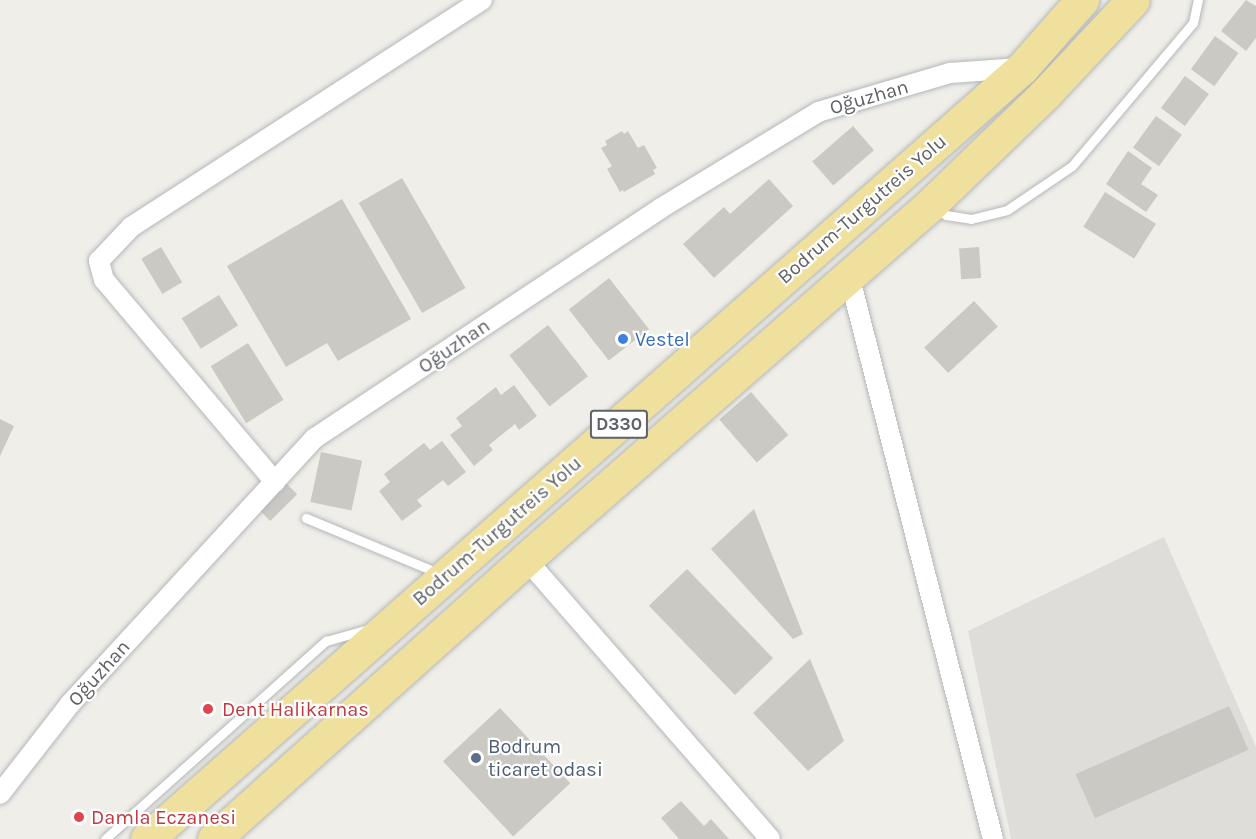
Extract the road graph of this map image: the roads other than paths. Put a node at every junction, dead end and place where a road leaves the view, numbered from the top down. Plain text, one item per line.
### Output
1 (482, 0) edge
2 (1082, 0) edge
3 (1133, 0) edge
4 (1198, 0) edge
5 (1022, 68) junction
6 (929, 206) junction
7 (849, 275) junction
8 (275, 483) junction
9 (306, 518) dead end
10 (526, 559) junction
11 (446, 576) junction
12 (393, 622) junction
13 (0, 794) edge
14 (105, 839) edge
15 (147, 839) edge
16 (214, 839) edge
17 (771, 839) edge
18 (993, 839) edge

1 - 8 street
2 - 5 highway, Bodrum-Turgutreis Yolu / D330
3 - 6 highway, Bodrum-Turgutreis Yolu / D330
4 - 6 lane
5 - 8 street, Oğuzhan
5 - 11 highway, Bodrum-Turgutreis Yolu / D330
6 - 7 highway, Bodrum-Turgutreis Yolu / D330
7 - 10 highway, Bodrum-Turgutreis Yolu / D330
7 - 18 street
8 - 13 street, Oğuzhan
9 - 11 lane
10 - 16 highway, Bodrum-Turgutreis Yolu / D330
10 - 17 street
11 - 12 highway, Bodrum-Turgutreis Yolu / D330
12 - 14 lane
12 - 15 highway, Bodrum-Turgutreis Yolu / D330

